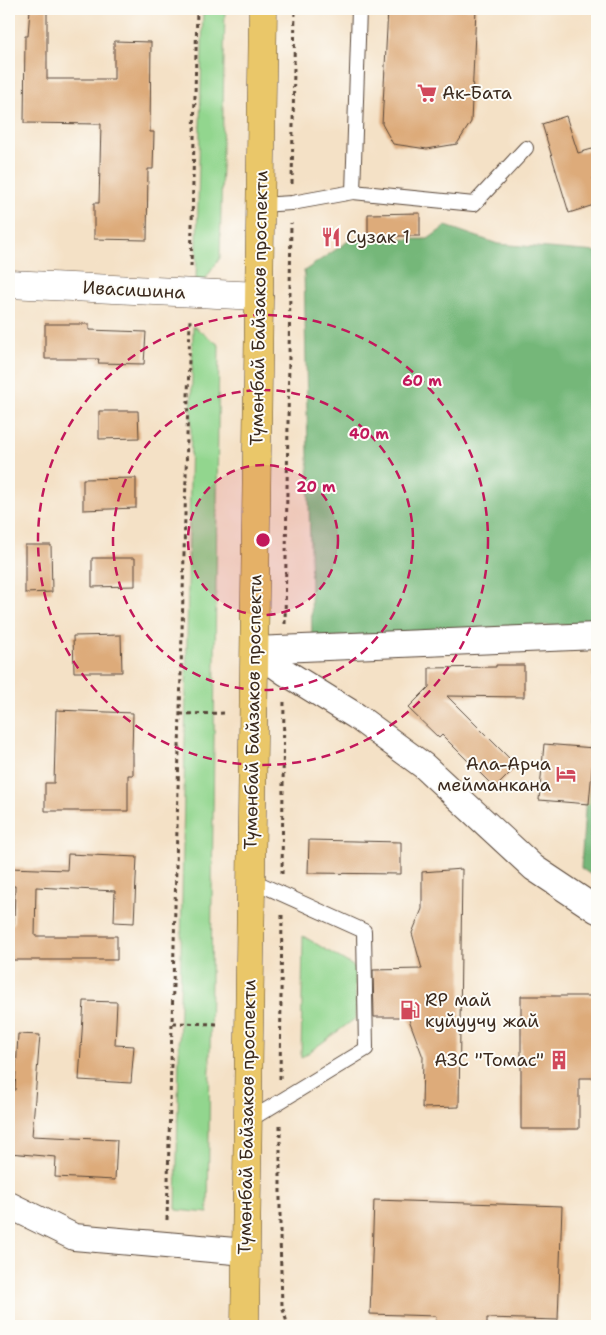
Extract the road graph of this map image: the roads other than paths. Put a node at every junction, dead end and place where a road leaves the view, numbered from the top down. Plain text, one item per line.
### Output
1 (263, 9) edge
2 (359, 9) edge
3 (526, 148) dead end
4 (353, 192) junction
5 (260, 205) junction
6 (9, 284) edge
7 (259, 296) junction
8 (597, 636) edge
9 (254, 650) junction
10 (251, 880) junction
11 (597, 910) edge
12 (248, 1121) junction
13 (9, 1205) edge
14 (246, 1252) junction
15 (245, 1326) edge

1 - 5 highway, Түмөнбай Байзаков проспекти
2 - 4 lane
3 - 4 lane
4 - 5 lane
5 - 7 highway, Түмөнбай Байзаков проспекти
6 - 7 street, Ивасишина
7 - 9 highway, Түмөнбай Байзаков проспекти
8 - 9 street
9 - 10 highway, Түмөнбай Байзаков проспекти
9 - 11 street
10 - 12 highway, Түмөнбай Байзаков проспекти
10 - 12 lane
12 - 14 highway, Түмөнбай Байзаков проспекти
13 - 14 street
14 - 15 highway, Түмөнбай Байзаков проспекти

